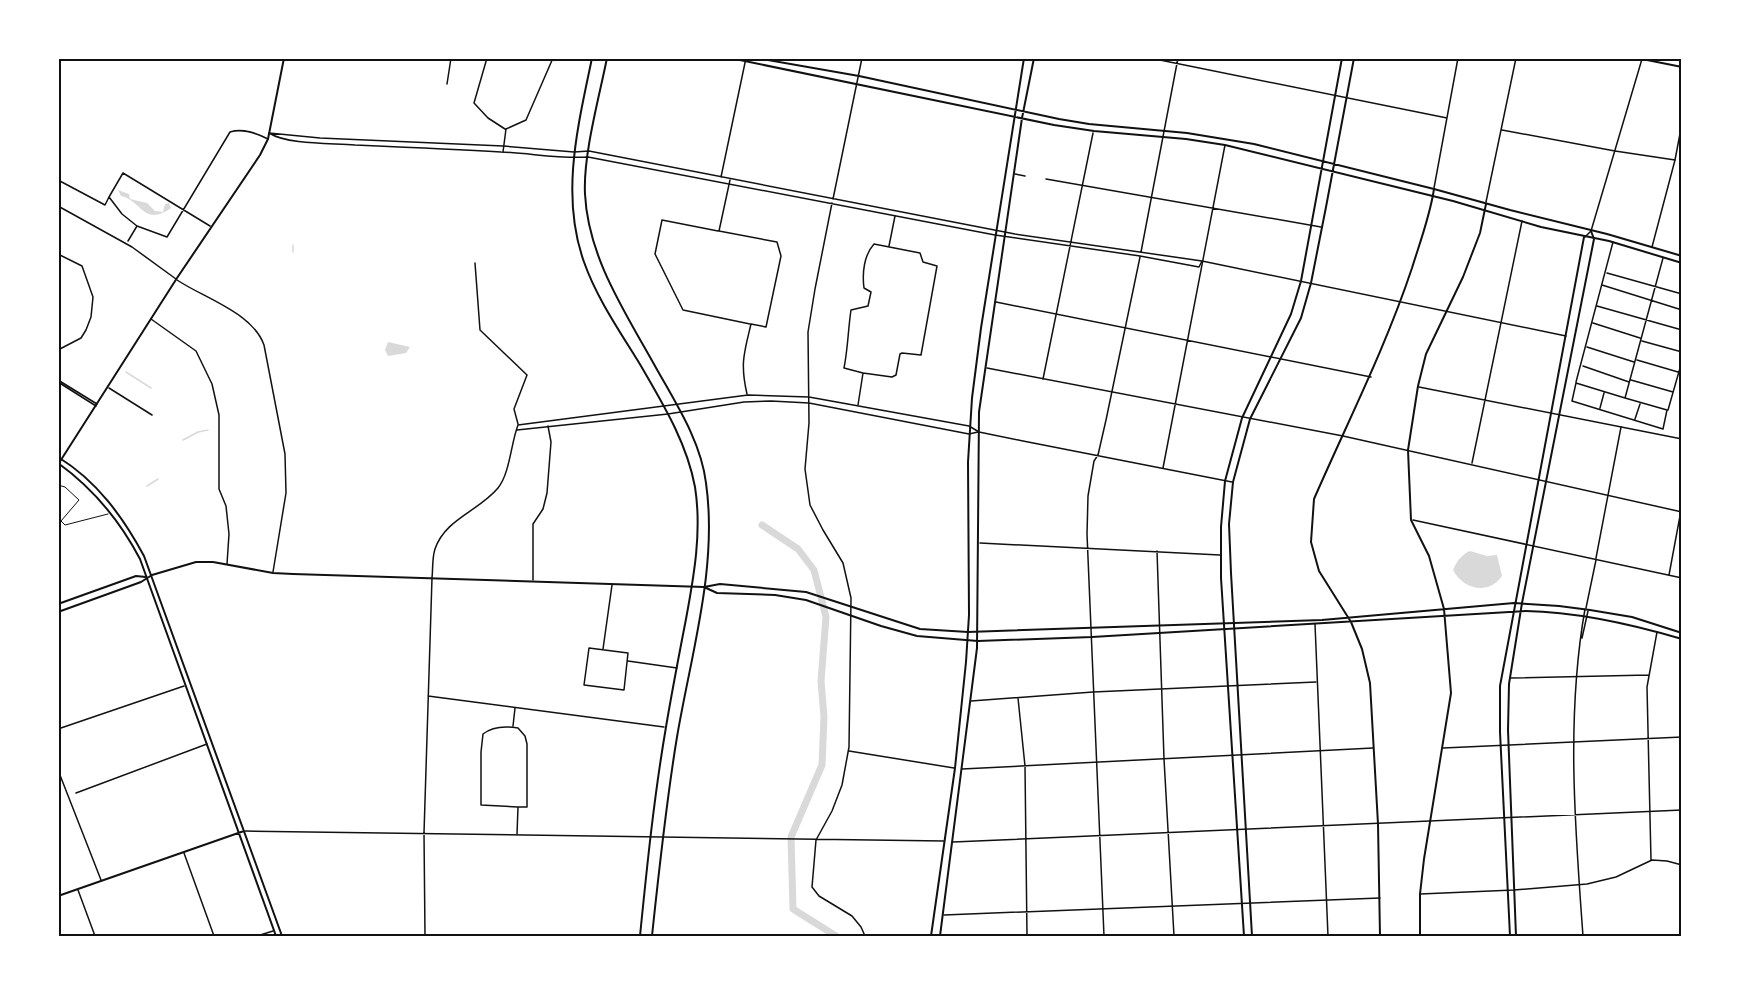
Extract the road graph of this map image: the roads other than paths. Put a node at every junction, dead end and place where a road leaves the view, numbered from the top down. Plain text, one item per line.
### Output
1 (284, 58) edge
2 (451, 58) edge
3 (487, 58) edge
4 (553, 58) edge
5 (592, 58) edge
6 (607, 58) edge
7 (730, 58) edge
8 (756, 58) edge
9 (862, 58) edge
10 (1024, 58) edge
11 (1034, 58) edge
12 (1150, 58) edge
13 (1178, 58) edge
14 (1342, 58) edge
15 (1354, 58) edge
16 (1458, 58) edge
17 (1516, 58) edge
18 (1642, 59) edge
19 (745, 60) edge
20 (1177, 63) junction
21 (1682, 67) edge
22 (859, 76) junction
23 (447, 84) dead end
24 (857, 84) junction
25 (1335, 96) junction
26 (1347, 98) junction
27 (1015, 110) junction
28 (1024, 111) junction
29 (1014, 116) junction
30 (1022, 118) junction
31 (1447, 118) junction
32 (1682, 123) edge
33 (506, 129) junction
34 (1165, 130) junction
35 (1502, 130) junction
36 (1094, 131) junction
37 (269, 133) junction
38 (1164, 136) junction
39 (268, 139) junction
40 (1225, 145) junction
41 (503, 146) junction
42 (589, 151) junction
43 (1615, 151) junction
44 (503, 152) junction
45 (574, 152) junction
46 (588, 157) junction
47 (573, 158) junction
48 (1675, 160) junction
49 (1323, 162) junction
50 (1334, 164) junction
51 (1321, 168) junction
52 (1333, 171) junction
53 (1014, 174) junction
54 (1025, 176) dead end
55 (721, 178) junction
56 (1046, 179) dead end
57 (58, 180) edge
58 (730, 180) junction
59 (729, 183) junction
60 (1083, 185) junction
61 (1434, 189) junction
62 (1433, 196) junction
63 (109, 197) junction
64 (1152, 197) junction
65 (833, 199) junction
66 (832, 203) junction
67 (1486, 203) junction
68 (58, 206) edge
69 (1213, 208) junction
70 (184, 210) junction
71 (1485, 210) junction
72 (895, 215) junction
73 (1522, 221) junction
74 (1311, 225) junction
75 (137, 226) junction
76 (212, 227) junction
77 (1322, 227) junction
78 (996, 229) junction
79 (719, 231) junction
80 (1006, 231) junction
81 (1591, 231) junction
82 (995, 235) junction
83 (1005, 236) junction
84 (1584, 237) junction
85 (1594, 239) junction
86 (128, 241) dead end
87 (1612, 242) junction
88 (1070, 244) junction
89 (889, 247) junction
90 (1652, 248) junction
91 (58, 254) edge
92 (1140, 254) junction
93 (1682, 256) edge
94 (1663, 257) junction
95 (1202, 261) junction
96 (475, 263) dead end
97 (1682, 263) edge
98 (1605, 273) junction
99 (176, 279) junction
100 (1300, 281) junction
101 (1311, 283) junction
102 (1602, 285) junction
103 (1655, 286) junction
104 (1682, 294) edge
105 (996, 302) junction
106 (1401, 302) junction
107 (1651, 302) junction
108 (1597, 306) junction
109 (1682, 310) edge
110 (1446, 311) junction
111 (1056, 314) junction
112 (151, 319) junction
113 (1646, 320) junction
114 (1501, 323) junction
115 (1592, 323) junction
116 (751, 324) junction
117 (1126, 328) junction
118 (1682, 330) edge
119 (1566, 336) junction
120 (1641, 339) junction
121 (1187, 341) junction
122 (1586, 347) junction
123 (58, 350) edge
124 (1682, 352) edge
125 (1272, 358) junction
126 (1281, 359) junction
127 (1635, 361) junction
128 (1682, 361) edge
129 (1581, 365) junction
130 (986, 368) junction
131 (1678, 372) junction
132 (863, 373) junction
133 (1371, 377) junction
134 (1043, 379) junction
135 (58, 381) edge
136 (1630, 381) junction
137 (1576, 383) junction
138 (1418, 386) junction
139 (108, 387) junction
140 (1111, 392) junction
141 (1605, 392) junction
142 (1673, 392) junction
143 (748, 395) junction
144 (809, 397) junction
145 (1625, 398) junction
146 (1485, 400) junction
147 (1640, 402) junction
148 (809, 403) junction
149 (677, 404) junction
150 (1175, 404) junction
151 (97, 405) junction
152 (663, 406) junction
153 (857, 406) junction
154 (1599, 409) junction
155 (1667, 411) junction
156 (679, 412) junction
157 (1552, 413) junction
158 (668, 414) junction
159 (152, 415) dead end
160 (1559, 415) junction
161 (1242, 418) junction
162 (1250, 419) junction
163 (1635, 420) junction
164 (518, 425) junction
165 (548, 426) junction
166 (969, 426) junction
167 (1621, 427) junction
168 (516, 430) junction
169 (979, 432) junction
170 (969, 434) junction
171 (1343, 436) junction
172 (1682, 440) edge
173 (1408, 450) junction
174 (1098, 456) junction
175 (60, 458) edge
176 (59, 463) edge
177 (1472, 464) junction
178 (1163, 468) junction
179 (1539, 478) junction
180 (1226, 480) junction
181 (1233, 482) junction
182 (1546, 482) junction
183 (58, 485) edge
184 (1608, 496) junction
185 (1682, 505) edge
186 (1681, 512) edge
187 (111, 513) junction
188 (1411, 520) junction
189 (979, 543) junction
190 (1527, 544) junction
191 (1533, 545) junction
192 (1088, 548) junction
193 (1157, 551) junction
194 (1221, 555) junction
195 (1596, 559) junction
196 (227, 564) junction
197 (273, 573) junction
198 (152, 575) junction
199 (1668, 576) junction
200 (146, 577) junction
201 (432, 578) junction
202 (1682, 578) edge
203 (533, 581) junction
204 (612, 584) junction
205 (692, 586) junction
206 (704, 587) junction
207 (1514, 603) junction
208 (1522, 603) junction
209 (58, 604) edge
210 (851, 606) junction
211 (1444, 609) junction
212 (1586, 609) junction
213 (1521, 611) junction
214 (58, 612) edge
215 (1513, 612) junction
216 (851, 615) junction
217 (1445, 616) junction
218 (1585, 617) junction
219 (1347, 618) junction
220 (1225, 622) junction
221 (1234, 622) junction
222 (1351, 622) junction
223 (1160, 624) junction
224 (1315, 624) junction
225 (1235, 628) junction
226 (1092, 629) junction
227 (1225, 629) junction
228 (968, 632) junction
229 (978, 632) junction
230 (1657, 632) junction
231 (1160, 633) junction
232 (1682, 633) edge
233 (1092, 637) junction
234 (1682, 639) edge
235 (967, 640) junction
236 (978, 641) junction
237 (603, 650) junction
238 (627, 661) junction
239 (677, 668) junction
240 (1576, 675) junction
241 (1649, 675) junction
242 (1510, 678) junction
243 (1316, 681) junction
244 (1238, 685) junction
245 (185, 686) junction
246 (1229, 686) junction
247 (1162, 688) junction
248 (1093, 692) junction
249 (427, 696) junction
250 (1018, 698) junction
251 (971, 701) junction
252 (515, 708) junction
253 (513, 727) junction
254 (666, 728) junction
255 (58, 729) edge
256 (1682, 738) edge
257 (1647, 739) junction
258 (1573, 742) junction
259 (207, 744) junction
260 (1501, 746) junction
261 (1508, 746) junction
262 (1374, 748) junction
263 (1442, 748) junction
264 (849, 751) junction
265 (1319, 751) junction
266 (1233, 755) junction
267 (1242, 755) junction
268 (1164, 759) junction
269 (1096, 762) junction
270 (1025, 766) junction
271 (955, 768) junction
272 (962, 769) junction
273 (58, 770) edge
274 (76, 793) dead end
275 (518, 807) junction
276 (1682, 810) edge
277 (1649, 812) junction
278 (1576, 815) junction
279 (1505, 818) junction
280 (1511, 818) junction
281 (1430, 822) junction
282 (1378, 824) junction
283 (1322, 826) junction
284 (1239, 830) junction
285 (1247, 830) junction
286 (244, 831) junction
287 (239, 832) junction
288 (424, 833) junction
289 (1168, 833) junction
290 (517, 835) junction
291 (1098, 836) junction
292 (649, 838) junction
293 (663, 839) junction
294 (1026, 839) junction
295 (816, 840) junction
296 (944, 842) junction
297 (953, 842) junction
298 (183, 851) junction
299 (1651, 861) junction
300 (1682, 865) edge
301 (102, 880) junction
302 (1579, 884) junction
303 (78, 889) junction
304 (1509, 890) junction
305 (1514, 890) junction
306 (1420, 894) junction
307 (58, 896) edge
308 (1380, 898) junction
309 (1327, 900) junction
310 (1242, 903) junction
311 (1250, 903) junction
312 (1173, 906) junction
313 (1103, 909) junction
314 (1026, 912) junction
315 (943, 915) junction
316 (274, 931) junction
317 (95, 936) edge
318 (214, 936) edge
319 (257, 936) edge
320 (276, 936) edge
321 (282, 936) edge
322 (425, 936) edge
323 (640, 936) edge
324 (652, 936) edge
325 (865, 936) edge
326 (931, 936) edge
327 (940, 936) edge
328 (1027, 936) edge
329 (1104, 936) edge
330 (1174, 936) edge
331 (1244, 936) edge
332 (1252, 936) edge
333 (1328, 936) edge
334 (1380, 936) edge
335 (1420, 936) edge
336 (1510, 936) edge
337 (1516, 936) edge
338 (1583, 936) edge

1 - 37 main road
2 - 23 street
3 - 33 street
4 - 33 street
5 - 45 main road
6 - 42 main road
7 - 19 main road
8 - 22 main road
9 - 22 street
10 - 27 main road
11 - 28 main road
12 - 20 street
13 - 20 street
14 - 25 main road
15 - 26 main road
16 - 31 street
17 - 35 street
18 - 21 main road
18 - 43 street
19 - 24 main road
19 - 55 street
20 - 25 street
20 - 34 street
22 - 24 street
22 - 27 main road
24 - 29 main road
24 - 65 street
25 - 26 street
25 - 49 main road
26 - 31 street
26 - 50 main road
27 - 28 main road
27 - 29 main road
28 - 30 main road
28 - 34 main road
29 - 30 main road
29 - 78 main road
30 - 36 main road
30 - 53 main road
31 - 61 street
32 - 48 street
33 - 41 street
34 - 38 street
34 - 49 main road
35 - 43 street
35 - 67 street
36 - 38 main road
36 - 60 street
37 - 39 main road
37 - 41 street
37 - 44 street
38 - 40 main road
38 - 64 street
39 - 70 street
39 - 76 main road
40 - 51 main road
40 - 69 street
41 - 44 street
41 - 45 street
42 - 45 street
42 - 46 main road
42 - 55 street
43 - 48 street
43 - 81 street
44 - 47 street
45 - 47 main road
46 - 47 street
46 - 59 street
46 - 149 main road
47 - 152 main road
48 - 90 street
49 - 50 main road
49 - 51 main road
50 - 52 main road
50 - 61 main road
51 - 52 main road
51 - 74 main road
52 - 62 main road
52 - 77 main road
53 - 54 street
53 - 80 main road
55 - 58 street
56 - 60 street
57 - 63 street
58 - 59 street
58 - 65 street
59 - 66 street
59 - 79 street
60 - 64 street
60 - 88 street
61 - 62 main road
61 - 67 main road
62 - 71 main road
62 - 106 main road
63 - 70 street
63 - 75 street
64 - 69 street
64 - 92 street
65 - 66 street
65 - 78 street
66 - 72 street
66 - 144 street
67 - 71 main road
67 - 81 main road
68 - 99 street
69 - 74 street
69 - 95 street
70 - 75 street
70 - 76 street
71 - 73 main road
71 - 110 main road
72 - 82 street
72 - 89 street
73 - 84 main road
73 - 114 street
74 - 77 street
74 - 100 main road
75 - 86 street
76 - 99 main road
77 - 101 main road
78 - 80 street
78 - 82 main road
79 - 116 street
79 - 116 street
80 - 83 main road
80 - 88 street
81 - 84 street
81 - 85 main road
81 - 90 main road
82 - 83 street
82 - 166 main road
83 - 88 street
83 - 105 main road
84 - 85 main road
84 - 119 main road
85 - 87 main road
85 - 160 main road
87 - 94 main road
87 - 98 street
88 - 92 street
88 - 111 street
89 - 132 street
89 - 132 street
90 - 93 main road
91 - 123 street
92 - 95 street
92 - 95 street
92 - 117 street
94 - 97 main road
94 - 103 street
95 - 100 street
95 - 121 street
96 - 164 street
98 - 102 street
98 - 103 street
99 - 112 main road
99 - 197 street
100 - 101 street
100 - 125 main road
101 - 106 street
101 - 126 main road
102 - 107 street
102 - 108 street
103 - 104 street
103 - 107 street
105 - 111 street
105 - 130 main road
106 - 110 street
106 - 133 main road
107 - 109 street
107 - 113 street
108 - 113 street
108 - 115 street
110 - 114 street
110 - 138 main road
111 - 117 street
111 - 134 street
112 - 139 main road
112 - 196 street
113 - 118 street
113 - 120 street
114 - 119 street
114 - 146 street
115 - 120 street
115 - 122 street
116 - 143 street
117 - 121 street
117 - 140 street
119 - 157 main road
120 - 124 street
120 - 127 street
121 - 125 street
121 - 150 street
122 - 127 street
122 - 129 street
125 - 126 street
125 - 161 main road
126 - 133 street
126 - 162 main road
127 - 131 street
127 - 136 street
128 - 131 street
129 - 136 street
129 - 137 street
130 - 134 street
130 - 169 main road
131 - 142 street
132 - 153 street
133 - 171 main road
134 - 140 street
135 - 151 street
136 - 142 street
136 - 145 street
137 - 141 street
137 - 154 street
138 - 146 street
138 - 173 main road
139 - 151 main road
139 - 159 street
140 - 150 street
140 - 174 street
141 - 145 street
141 - 154 street
142 - 155 street
143 - 144 street
143 - 149 street
144 - 148 street
144 - 153 street
145 - 147 street
146 - 157 street
146 - 177 street
147 - 155 street
147 - 163 street
148 - 156 street
148 - 170 street
148 - 210 street
149 - 152 street
149 - 156 main road
150 - 161 street
150 - 178 street
151 - 175 main road
152 - 158 main road
152 - 164 street
153 - 166 street
154 - 163 street
155 - 163 street
156 - 158 street
156 - 206 main road
157 - 160 street
157 - 179 main road
158 - 165 street
158 - 205 main road
160 - 167 street
160 - 182 main road
161 - 162 street
161 - 180 main road
162 - 171 street
162 - 181 main road
164 - 168 street
165 - 168 street
165 - 203 street
166 - 169 street
166 - 170 main road
167 - 172 street
167 - 184 street
168 - 201 street
169 - 170 street
169 - 174 street
169 - 189 main road
170 - 228 main road
171 - 173 street
171 - 219 main road
173 - 177 street
173 - 188 main road
174 - 178 street
174 - 192 street
175 - 176 main road
175 - 198 main road
176 - 187 main road
177 - 179 street
178 - 180 street
179 - 182 street
179 - 190 main road
180 - 181 street
180 - 194 main road
181 - 221 main road
182 - 184 street
182 - 191 main road
183 - 187 lane
184 - 186 street
184 - 195 street
185 - 186 street
186 - 199 street
187 - 200 main road
188 - 190 street
188 - 211 main road
189 - 192 street
189 - 229 main road
190 - 191 street
190 - 207 main road
191 - 195 street
191 - 208 main road
192 - 193 street
192 - 226 street
193 - 194 street
193 - 223 street
194 - 220 main road
195 - 199 street
195 - 212 street
196 - 197 main road
196 - 198 main road
197 - 201 main road
198 - 200 main road
198 - 286 main road
199 - 202 street
200 - 209 main road
200 - 214 main road
200 - 245 main road
201 - 203 main road
201 - 249 street
203 - 204 main road
204 - 205 main road
204 - 237 street
205 - 206 main road
205 - 239 main road
206 - 210 main road
206 - 216 main road
206 - 293 main road
207 - 208 main road
207 - 211 main road
207 - 215 main road
208 - 212 main road
208 - 213 main road
210 - 216 street
210 - 228 main road
211 - 217 main road
211 - 219 main road
212 - 218 street
212 - 232 main road
213 - 215 main road
213 - 218 main road
213 - 242 main road
215 - 217 main road
215 - 260 main road
216 - 235 main road
216 - 264 street
217 - 222 main road
217 - 263 main road
218 - 230 main road
218 - 240 street
219 - 221 main road
219 - 222 main road
220 - 221 main road
220 - 223 main road
220 - 227 main road
221 - 225 main road
222 - 224 main road
222 - 262 main road
223 - 226 main road
223 - 231 street
224 - 225 main road
224 - 243 street
225 - 227 main road
225 - 244 main road
226 - 229 main road
226 - 233 street
227 - 231 main road
227 - 246 main road
228 - 229 main road
228 - 235 main road
229 - 236 main road
230 - 234 main road
230 - 241 street
231 - 233 main road
231 - 247 street
233 - 236 main road
233 - 248 street
235 - 236 main road
235 - 271 main road
236 - 251 main road
237 - 238 street
237 - 238 street
238 - 239 street
239 - 254 main road
240 - 241 street
240 - 242 street
240 - 258 street
241 - 257 street
242 - 261 main road
243 - 244 street
243 - 265 street
244 - 246 street
244 - 267 main road
245 - 255 street
245 - 259 main road
246 - 247 street
246 - 266 main road
247 - 248 street
247 - 268 street
248 - 250 street
248 - 269 street
249 - 252 street
249 - 288 street
250 - 251 street
250 - 270 street
251 - 272 main road
252 - 253 street
252 - 254 street
253 - 275 street
253 - 275 street
254 - 292 main road
256 - 257 street
257 - 258 street
257 - 277 street
258 - 261 street
258 - 278 street
259 - 274 street
259 - 287 main road
260 - 261 street
260 - 263 street
260 - 279 main road
261 - 280 main road
262 - 265 street
262 - 282 main road
263 - 281 main road
264 - 271 street
264 - 295 street
265 - 267 street
265 - 283 street
266 - 267 street
266 - 268 street
266 - 284 main road
267 - 285 main road
268 - 269 street
268 - 289 street
269 - 270 street
269 - 291 street
270 - 272 street
270 - 294 street
271 - 296 main road
272 - 297 main road
273 - 301 street
275 - 290 street
276 - 277 street
277 - 278 street
277 - 299 street
278 - 280 street
278 - 302 street
279 - 280 street
279 - 281 street
279 - 304 main road
280 - 305 main road
281 - 282 street
281 - 306 main road
282 - 283 street
282 - 308 main road
283 - 285 street
283 - 309 street
284 - 285 street
284 - 289 street
284 - 310 main road
285 - 311 main road
286 - 287 main road
286 - 288 street
286 - 321 main road
287 - 298 main road
287 - 316 main road
288 - 290 street
288 - 322 street
289 - 291 street
289 - 312 street
290 - 292 street
291 - 294 street
291 - 313 street
292 - 293 street
292 - 323 main road
293 - 295 street
293 - 324 main road
294 - 297 street
294 - 314 street
295 - 296 street
295 - 325 street
296 - 326 main road
297 - 315 main road
298 - 301 main road
298 - 318 street
299 - 300 street
299 - 302 street
301 - 303 main road
302 - 305 street
302 - 338 street
303 - 307 main road
303 - 317 street
304 - 305 street
304 - 306 street
304 - 336 main road
305 - 337 main road
306 - 335 main road
308 - 309 street
308 - 334 main road
309 - 311 street
309 - 333 street
310 - 311 street
310 - 312 street
310 - 331 main road
311 - 332 main road
312 - 313 street
312 - 330 street
313 - 314 street
313 - 329 street
314 - 315 street
314 - 328 street
315 - 327 main road
316 - 319 street
316 - 320 main road

